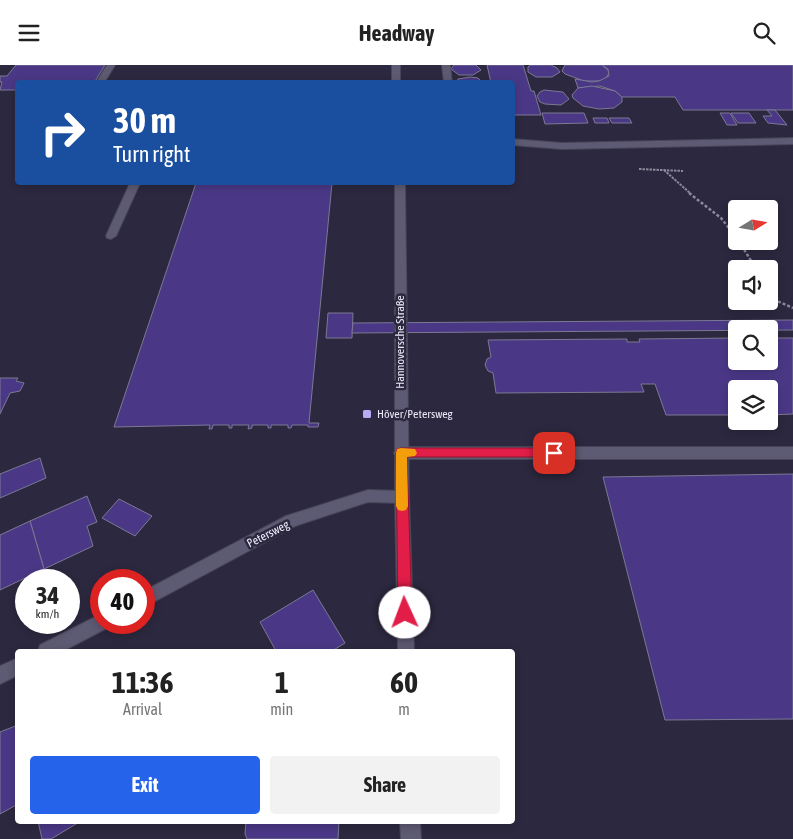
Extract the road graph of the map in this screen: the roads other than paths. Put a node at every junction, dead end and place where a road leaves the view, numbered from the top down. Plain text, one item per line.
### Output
1 (111, 65) edge
2 (396, 65) edge
3 (446, 65) edge
4 (102, 80) edge
5 (396, 80) edge
6 (448, 80) edge
7 (793, 141) edge
8 (515, 142) edge
9 (134, 185) edge
10 (400, 185) edge
11 (111, 236) dead end
12 (401, 453) junction
13 (793, 453) edge
14 (402, 497) junction
15 (155, 593) edge
16 (90, 628) edge
17 (50, 649) edge
18 (406, 649) edge
19 (15, 668) edge
20 (0, 675) edge
21 (410, 824) edge
22 (411, 839) edge

1 - 4 street
2 - 5 street
3 - 6 street
7 - 8 street
9 - 11 street
10 - 12 street, Hannoversche Straße
12 - 13 street
12 - 14 street, Hannoversche Straße
14 - 15 street, Petersweg
14 - 18 street, Hannoversche Straße
16 - 17 street
19 - 20 street
21 - 22 street

